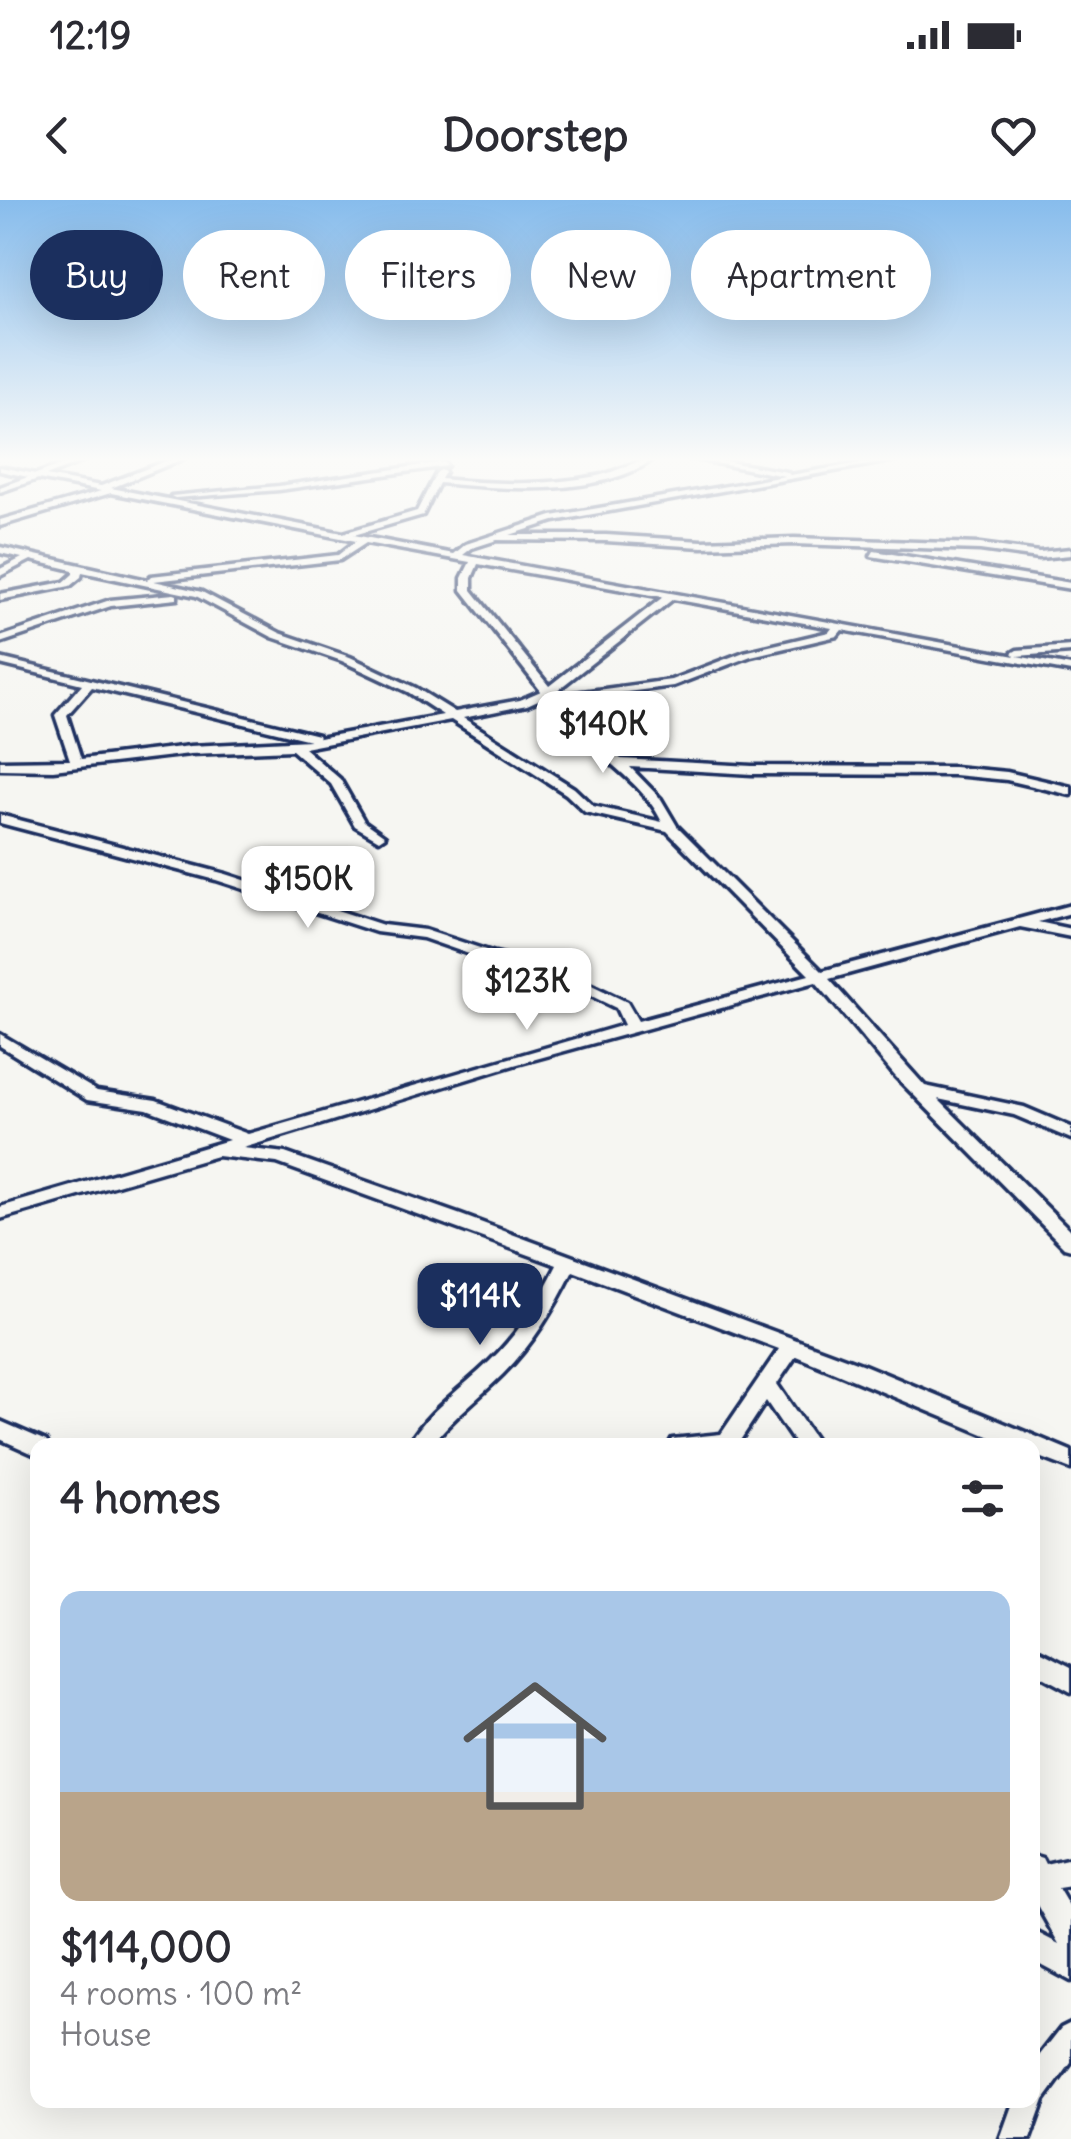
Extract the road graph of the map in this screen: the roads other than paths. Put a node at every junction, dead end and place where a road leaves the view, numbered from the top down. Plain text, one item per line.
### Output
1 (352, 548) edge
2 (413, 548) edge
3 (466, 548) edge
4 (840, 548) edge
5 (985, 548) edge
6 (0, 550) edge
7 (1071, 552) edge
8 (457, 556) junction
9 (30, 557) junction
10 (476, 560) junction
11 (77, 568) junction
12 (0, 573) edge
13 (131, 582) junction
14 (1071, 586) edge
15 (189, 592) junction
16 (671, 596) junction
17 (0, 597) edge
18 (841, 625) junction
19 (0, 640) edge
20 (1071, 648) edge
21 (991, 655) junction
22 (0, 661) edge
23 (1071, 669) edge
24 (91, 681) junction
25 (554, 695) junction
26 (453, 717) junction
27 (329, 742) junction
28 (295, 746) junction
29 (620, 763) junction
30 (77, 764) junction
31 (0, 765) edge
32 (1071, 791) edge
33 (0, 819) edge
34 (671, 828) junction
35 (379, 836) dead end
36 (1071, 910) edge
37 (1020, 924) junction
38 (1071, 933) edge
39 (817, 978) junction
40 (633, 1027) junction
41 (0, 1040) edge
42 (919, 1090) junction
43 (1071, 1132) edge
44 (246, 1140) junction
45 (221, 1151) junction
46 (0, 1213) edge
47 (1071, 1242) edge
48 (567, 1263) junction
49 (792, 1346) junction
50 (766, 1384) junction
51 (0, 1430) edge
52 (424, 1438) edge
53 (730, 1438) edge
54 (803, 1438) edge
55 (1015, 1438) edge
56 (30, 1443) edge
57 (1040, 1448) edge
58 (1071, 1460) edge
59 (1040, 1663) edge
60 (1071, 1680) edge
61 (1071, 1872) edge
62 (1040, 1875) edge
63 (1040, 1886) edge
64 (1071, 1938) edge
65 (1040, 1949) edge
66 (1071, 1966) edge
67 (1071, 2038) edge
68 (1040, 2080) edge
69 (1026, 2108) edge
70 (1016, 2139) edge

1 - 13 street
2 - 8 street
3 - 8 street
4 - 14 street
5 - 7 street
6 - 9 street
8 - 10 street
9 - 11 street
9 - 12 street
10 - 16 street
10 - 25 street
11 - 13 street
11 - 17 street
13 - 15 street
15 - 19 street
15 - 26 street
16 - 18 street
16 - 25 street
18 - 21 street
18 - 25 street
20 - 21 street
21 - 23 street
22 - 24 street
24 - 27 street
24 - 30 street
25 - 26 street
25 - 29 street
26 - 27 street
26 - 34 street
27 - 28 street
28 - 30 street
28 - 35 street
29 - 32 street
29 - 34 street
30 - 31 street
33 - 40 street
34 - 39 street
36 - 37 street
37 - 38 street
37 - 39 street
39 - 40 street
39 - 42 street
40 - 44 street
41 - 44 street
42 - 43 street
42 - 47 street
44 - 45 street
45 - 46 street
45 - 48 street
48 - 49 street
48 - 52 street
49 - 50 street
49 - 55 street
50 - 53 street
50 - 54 street
51 - 56 street
57 - 58 street
59 - 60 street
61 - 62 street
63 - 64 street
65 - 66 street
67 - 68 street
69 - 70 street

